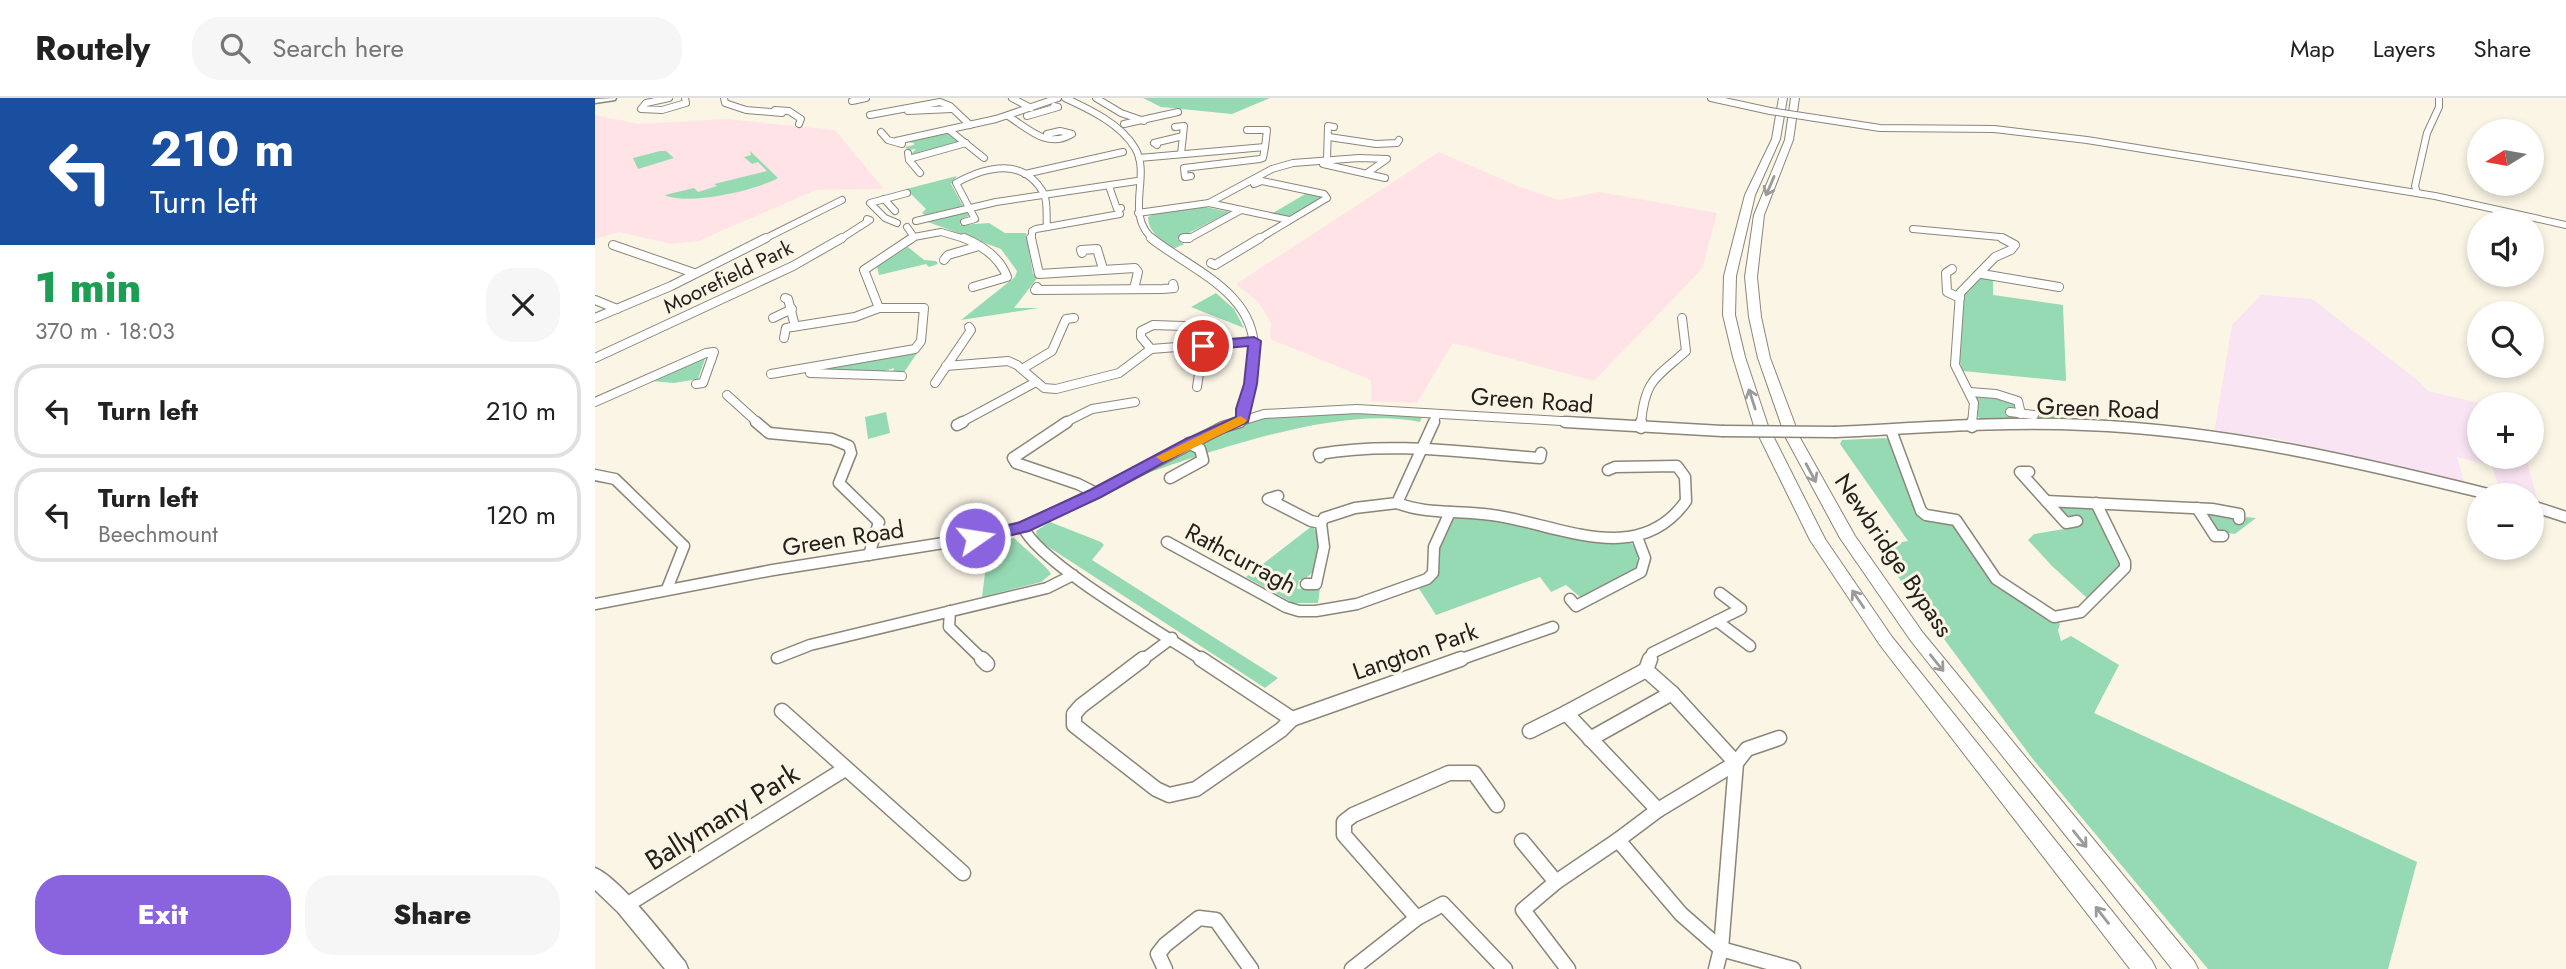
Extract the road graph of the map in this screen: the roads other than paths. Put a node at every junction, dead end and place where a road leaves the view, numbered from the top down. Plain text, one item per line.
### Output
1 (612, 98) edge
2 (669, 98) edge
3 (685, 98) edge
4 (735, 98) edge
5 (866, 98) edge
6 (1012, 98) edge
7 (1058, 98) edge
8 (1065, 98) edge
9 (1096, 98) edge
10 (1711, 98) edge
11 (1783, 98) edge
12 (1795, 98) edge
13 (2439, 98) edge
14 (725, 99) edge
15 (595, 101) edge
16 (852, 101) dead end
17 (1054, 106) dead end
18 (1031, 108) junction
19 (952, 109) junction
20 (762, 111) junction
21 (908, 111) dead end
22 (1178, 112) dead end
23 (782, 113) dead end
24 (870, 114) dead end
25 (1011, 117) junction
26 (1145, 121) junction
27 (1248, 121) dead end
28 (799, 124) dead end
29 (1124, 124) dead end
30 (970, 125) junction
31 (1175, 127) dead end
32 (1334, 127) dead end
33 (949, 130) junction
34 (1247, 130) junction
35 (881, 132) dead end
36 (1047, 135) dead end
37 (1183, 136) junction
38 (1329, 137) junction
39 (1399, 140) dead end
40 (896, 141) junction
41 (966, 143) junction
42 (1250, 143) dead end
43 (1157, 145) dead end
44 (1265, 147) junction
45 (1123, 152) dead end
46 (1181, 154) junction
47 (984, 158) dead end
48 (1139, 158) junction
49 (909, 159) junction
50 (1313, 162) dead end
51 (1328, 163) junction
52 (1238, 169) junction
53 (920, 173) dead end
54 (1367, 173) junction
55 (1025, 174) junction
56 (1249, 174) dead end
57 (1191, 176) dead end
58 (1123, 177) dead end
59 (1385, 178) dead end
60 (1137, 181) junction
61 (1095, 184) junction
62 (1254, 184) dead end
63 (1065, 185) dead end
64 (1108, 186) junction
65 (908, 192) dead end
66 (2417, 193) junction
67 (1045, 195) junction
68 (884, 199) junction
69 (842, 200) dead end
70 (1209, 203) junction
71 (969, 207) junction
72 (1241, 210) junction
73 (895, 211) dead end
74 (1138, 213) junction
75 (867, 219) dead end
76 (915, 220) junction
77 (1289, 220) junction
78 (964, 222) dead end
79 (897, 223) junction
80 (2566, 225) edge
81 (907, 227) junction
82 (1047, 227) junction
83 (1913, 229) dead end
84 (914, 237) junction
85 (1182, 238) dead end
86 (613, 246) dead end
87 (979, 246) junction
88 (1082, 253) dead end
89 (944, 260) dead end
90 (1211, 263) dead end
91 (1103, 269) junction
92 (1952, 269) dead end
93 (694, 274) junction
94 (1982, 274) junction
95 (1173, 284) dead end
96 (973, 286) dead end
97 (1037, 287) dead end
98 (2059, 287) dead end
99 (1134, 289) junction
100 (785, 298) dead end
101 (1959, 298) junction
102 (595, 300) edge
103 (879, 308) junction
104 (617, 309) junction
105 (792, 309) junction
106 (868, 314) junction
107 (595, 318) edge
108 (773, 318) dead end
109 (1074, 318) dead end
110 (1682, 318) dead end
111 (795, 326) junction
112 (868, 326) dead end
113 (969, 327) dead end
114 (784, 338) dead end
115 (1188, 339) dead end
116 (1254, 341) junction
117 (1203, 346) junction
118 (1151, 349) junction
119 (595, 358) edge
120 (947, 366) junction
121 (1022, 369) junction
122 (811, 370) junction
123 (771, 374) dead end
124 (902, 376) dead end
125 (1036, 382) junction
126 (807, 383) dead end
127 (935, 383) dead end
128 (701, 385) dead end
129 (1197, 387) dead end
130 (1970, 392) junction
131 (727, 395) dead end
132 (595, 402) edge
133 (1135, 402) dead end
134 (2011, 412) dead end
135 (1437, 414) junction
136 (2021, 414) junction
137 (2034, 415) dead end
138 (1243, 419) junction
139 (959, 422) dead end
140 (1972, 427) junction
141 (1641, 428) junction
142 (1891, 430) junction
143 (1189, 443) junction
144 (1423, 447) junction
145 (1320, 457) dead end
146 (1541, 458) dead end
147 (1608, 470) dead end
148 (2029, 472) dead end
149 (595, 475) edge
150 (1170, 478) dead end
151 (2467, 489) edge
152 (1096, 494) junction
153 (1278, 496) dead end
154 (2046, 501) junction
155 (1397, 503) junction
156 (2096, 503) junction
157 (2197, 508) junction
158 (2544, 510) edge
159 (1450, 512) junction
160 (2566, 517) edge
161 (2239, 519) dead end
162 (2077, 521) dead end
163 (1321, 523) junction
164 (1023, 527) junction
165 (2223, 536) dead end
166 (1637, 537) junction
167 (1167, 542) dead end
168 (869, 555) junction
169 (1073, 575) junction
170 (1305, 584) dead end
171 (667, 589) junction
172 (1720, 593) dead end
173 (1570, 599) dead end
174 (595, 604) edge
175 (950, 611) junction
176 (1717, 621) junction
177 (1553, 627) dead end
178 (1172, 638) junction
179 (1750, 646) dead end
180 (777, 659) dead end
181 (987, 664) dead end
182 (1646, 670) junction
183 (1672, 693) junction
184 (782, 711) dead end
185 (1566, 713) junction
186 (1292, 719) junction
187 (1530, 731) dead end
188 (1779, 738) dead end
189 (1590, 739) junction
190 (1736, 763) junction
191 (845, 769) junction
192 (1497, 804) dead end
193 (1658, 810) junction
194 (1618, 840) junction
195 (1522, 841) dead end
196 (963, 873) dead end
197 (595, 877) edge
198 (1556, 882) junction
199 (625, 906) junction
200 (1417, 918) junction
201 (1721, 949) junction
202 (678, 969) edge
203 (1165, 969) edge
204 (1251, 969) edge
205 (1352, 969) edge
206 (1505, 969) edge
207 (1568, 969) edge
208 (1716, 969) edge
209 (1793, 969) edge
210 (2144, 969) edge
211 (2186, 969) edge

1 - 15 main road
2 - 3 street
4 - 14 street
5 - 16 street
6 - 18 street
7 - 18 street
8 - 48 street
9 - 26 street
10 - 66 street, bridge
210 -> 11 highway, Newbridge Bypass
12 -> 211 highway, Newbridge Bypass
13 - 66 street
14 - 20 street
17 - 25 street
18 - 25 street
19 - 21 street
19 - 24 street
19 - 30 street
20 - 23 street
20 - 28 street
22 - 26 street
25 - 30 street
25 - 36 street
26 - 29 street
27 - 34 street
30 - 33 street
31 - 37 street
32 - 38 street
33 - 40 street
33 - 41 street
34 - 42 street
34 - 44 street
35 - 40 street
37 - 43 street
37 - 46 street
38 - 39 street
38 - 51 street
40 - 49 street
41 - 47 street
41 - 49 street
44 - 46 street
44 - 52 street
45 - 55 street
46 - 48 street
48 - 60 street
49 - 53 street
50 - 51 street
51 - 54 street
51 - 54 street
51 - 70 street
52 - 56 street
52 - 57 street
54 - 59 street
55 - 67 street
55 - 71 street
58 - 61 street
60 - 64 street
60 - 74 street
61 - 63 street
61 - 64 street
61 - 67 street
62 - 77 street
64 - 82 street
65 - 68 street
66 - 80 street
67 - 71 street
67 - 82 street
68 - 73 street
68 - 79 street
69 - 93 street, Moorefield Park
70 - 72 street
70 - 74 street
71 - 76 street
71 - 78 street
72 - 77 street
72 - 85 street
74 - 116 street
75 - 119 street, Moorefield Park
76 - 79 street
76 - 81 street
77 - 90 street
79 - 81 street
81 - 84 street
82 - 91 street
83 - 94 street
84 - 87 street
84 - 103 street
86 - 93 street, Moorefield Park
87 - 89 street
87 - 96 street
88 - 91 street
91 - 99 street
92 - 101 street
93 - 104 street, Moorefield Park
94 - 98 street
94 - 101 street
95 - 99 street
97 - 99 street
100 - 105 street
101 - 130 street
102 - 104 street
103 - 106 street
103 - 122 street
104 - 107 street, Moorefield Park
105 - 108 street
105 - 111 street
106 - 111 street
106 - 112 street
109 - 121 street
110 - 141 street
111 - 114 street
113 - 120 street
115 - 118 street
116 - 117 street
116 - 138 street
117 - 118 street
117 - 129 street
118 - 125 street
120 - 121 street
120 - 127 street
121 - 125 street
122 - 123 street
122 - 124 street
122 - 126 street
125 - 139 street
128 - 132 street
130 - 136 street
130 - 140 street
131 - 168 street
133 - 152 street
134 - 136 street
135 - 138 street, Green Road
135 - 141 street, Green Road
135 - 144 street
136 - 137 street
138 - 143 street, Green Road
140 - 142 street, Green Road
140 - 151 street, Green Road
141 - 142 street, Green Road, bridge
142 - 156 street
143 - 150 street
143 - 152 street, Green Road
144 - 145 street
144 - 146 street
144 - 155 street
147 - 166 street
148 - 154 street
149 - 171 street
152 - 164 street, Green Road
153 - 163 street
154 - 156 street
154 - 162 street
155 - 159 street
155 - 163 street
156 - 157 street
157 - 161 street
157 - 165 street
158 - 160 street
159 - 166 street
159 - 167 street, Rathcurragh
163 - 170 street, Rathcurragh
164 - 168 street, Green Road
164 - 169 street
166 - 173 street
168 - 171 street, Green Road
169 - 175 street
169 - 178 street
171 - 174 street, Green Road
172 - 176 street
175 - 180 street
175 - 181 street
176 - 179 street
176 - 182 street
177 - 186 street, Langton Park
178 - 186 street
178 - 186 street, Langton Park
182 - 183 street
182 - 185 street
183 - 189 street
183 - 190 street
184 - 191 street, Ballymany Park
185 - 187 street
185 - 189 street
188 - 190 street
189 - 193 street
190 - 193 street
190 - 201 street
191 - 196 street, Ballymany Park
191 - 199 street, Ballymany Park
192 - 200 street
193 - 194 street
194 - 198 street
194 - 201 street
195 - 198 street
197 - 199 main road
198 - 207 street
199 - 202 main road
200 - 205 street
200 - 206 street
201 - 208 street
201 - 209 street
203 - 204 street

